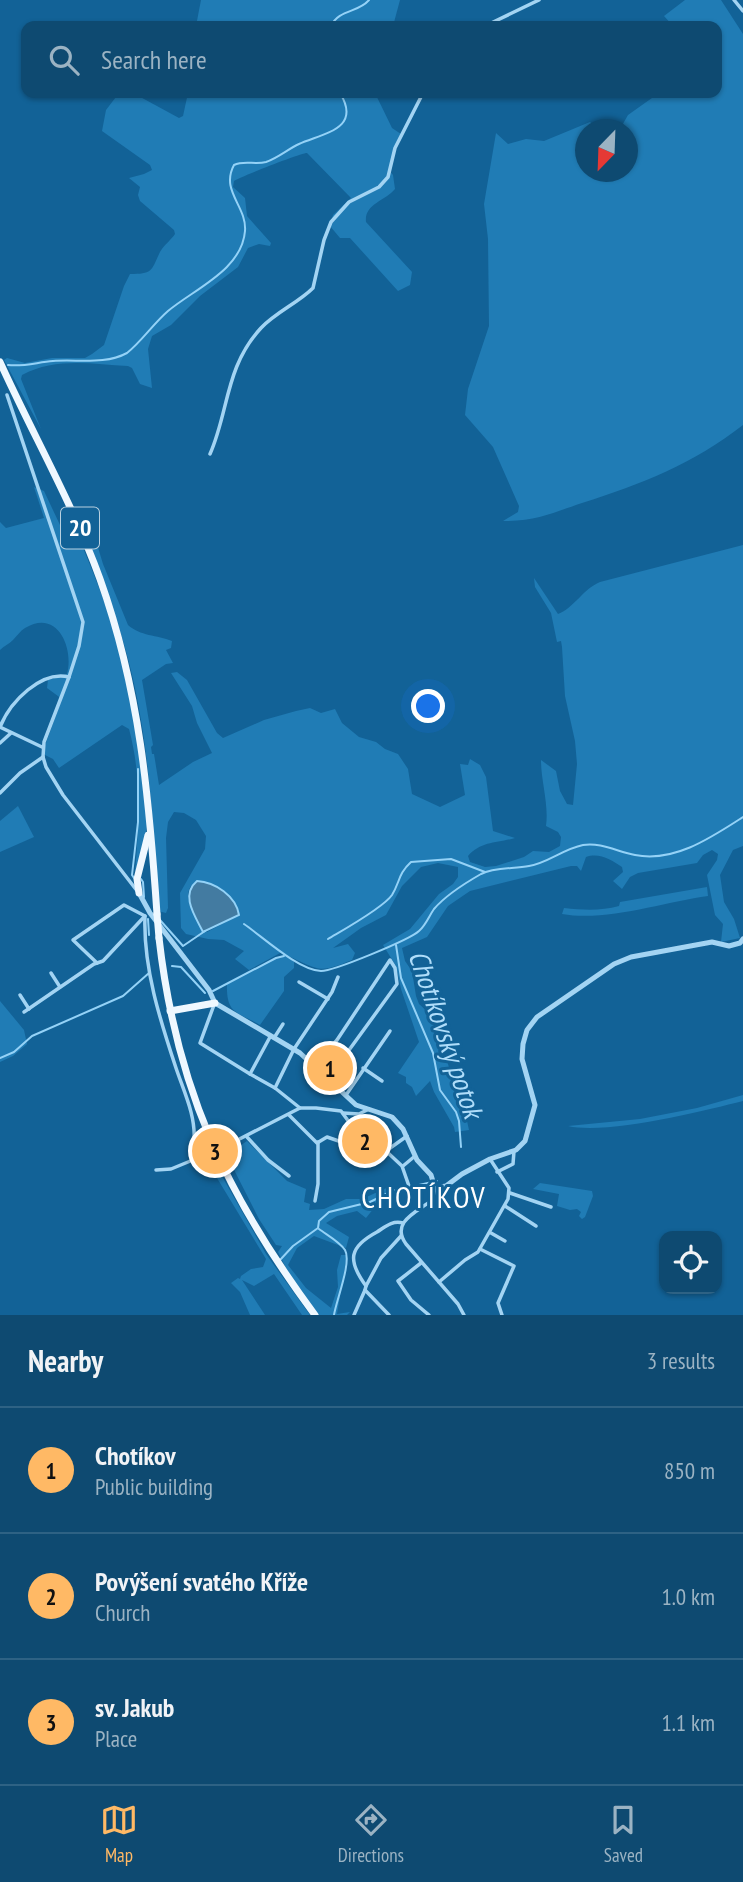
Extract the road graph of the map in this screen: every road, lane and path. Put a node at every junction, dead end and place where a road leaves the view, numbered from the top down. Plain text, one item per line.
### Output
1 (539, 0) edge
2 (734, 0) edge
3 (743, 11) edge
4 (495, 21) edge
5 (420, 98) edge
6 (0, 362) edge
7 (7, 395) dead end
8 (210, 454) dead end
9 (69, 677) junction
10 (0, 727) edge
11 (11, 733) junction
12 (0, 743) edge
13 (43, 747) junction
14 (43, 757) junction
15 (0, 793) edge
16 (150, 817) junction
17 (139, 893) junction
18 (151, 914) junction
19 (743, 939) edge
20 (97, 963) junction
21 (51, 973) dead end
22 (338, 977) dead end
23 (299, 982) dead end
24 (60, 987) junction
25 (20, 995) dead end
26 (328, 999) junction
27 (215, 1003) junction
28 (29, 1009) junction
29 (170, 1011) junction
30 (24, 1012) dead end
31 (283, 1024) dead end
32 (390, 1031) dead end
33 (272, 1037) junction
34 (294, 1049) junction
35 (316, 1066) junction
36 (363, 1068) junction
37 (250, 1074) junction
38 (327, 1077) junction
39 (382, 1081) dead end
40 (275, 1088) junction
41 (346, 1095) junction
42 (300, 1108) junction
43 (367, 1110) junction
44 (344, 1112) junction
45 (289, 1114) junction
46 (357, 1133) junction
47 (407, 1136) junction
48 (247, 1137) junction
49 (194, 1141) dead end
50 (318, 1142) junction
51 (224, 1147) dead end
52 (356, 1147) junction
53 (380, 1148) junction
54 (386, 1150) junction
55 (514, 1151) junction
56 (205, 1155) dead end
57 (415, 1156) junction
58 (490, 1159) junction
59 (402, 1166) junction
60 (156, 1170) dead end
61 (497, 1172) junction
62 (289, 1176) dead end
63 (434, 1183) junction
64 (410, 1188) dead end
65 (510, 1193) junction
66 (315, 1201) dead end
67 (505, 1206) junction
68 (551, 1207) dead end
69 (402, 1223) junction
70 (536, 1226) dead end
71 (491, 1233) junction
72 (401, 1237) junction
73 (505, 1241) dead end
74 (480, 1249) junction
75 (421, 1262) junction
76 (439, 1282) junction
77 (365, 1288) junction
78 (422, 1313) edge
79 (314, 1315) edge
80 (354, 1315) edge
81 (389, 1315) edge
82 (429, 1315) edge
83 (464, 1315) edge
84 (502, 1315) edge

1 - 4 street
2 - 3 street
5 - 8 street
6 - 16 main road, 20
7 - 9 street
9 - 10 street
9 - 13 street
10 - 11 street
11 - 12 street
11 - 13 street
13 - 14 street
14 - 15 street
14 - 17 street
16 - 17 main road
16 - 18 main road, 20
17 - 18 street
18 - 20 street
18 - 20 street
18 - 27 street
18 - 29 main road, 20, bridge
18 - 49 street
19 - 55 street
20 - 24 street
21 - 24 street
22 - 26 street
23 - 26 street
24 - 28 street
25 - 28 street
26 - 34 street
27 - 29 main road
27 - 33 street
27 - 37 street
28 - 30 street
29 - 79 main road, 20
31 - 33 street
32 - 36 street
33 - 34 street
33 - 37 street
34 - 35 street
34 - 40 street
35 - 38 street
35 - 38 street
36 - 39 street
36 - 41 street
37 - 40 street
38 - 41 street
40 - 42 street
41 - 43 street
42 - 44 street
42 - 45 street
43 - 44 street
43 - 47 street
44 - 46 street
45 - 48 street
45 - 50 street
46 - 52 street
46 - 53 street
47 - 54 street
47 - 57 street
48 - 51 street
48 - 62 street
50 - 52 street
50 - 66 street
52 - 53 street
53 - 54 street
54 - 59 street
55 - 58 street
55 - 61 street
56 - 60 street
57 - 59 street
57 - 63 street
58 - 61 street
58 - 63 street
59 - 64 street
61 - 65 street
63 - 69 street
65 - 67 street
65 - 68 street
67 - 70 street
67 - 71 street
69 - 72 street
69 - 77 street
71 - 73 street
71 - 74 street
72 - 75 street
72 - 77 street
74 - 76 street
74 - 84 street
75 - 76 street
75 - 78 street
76 - 83 street
77 - 80 street
77 - 81 street
78 - 82 street

